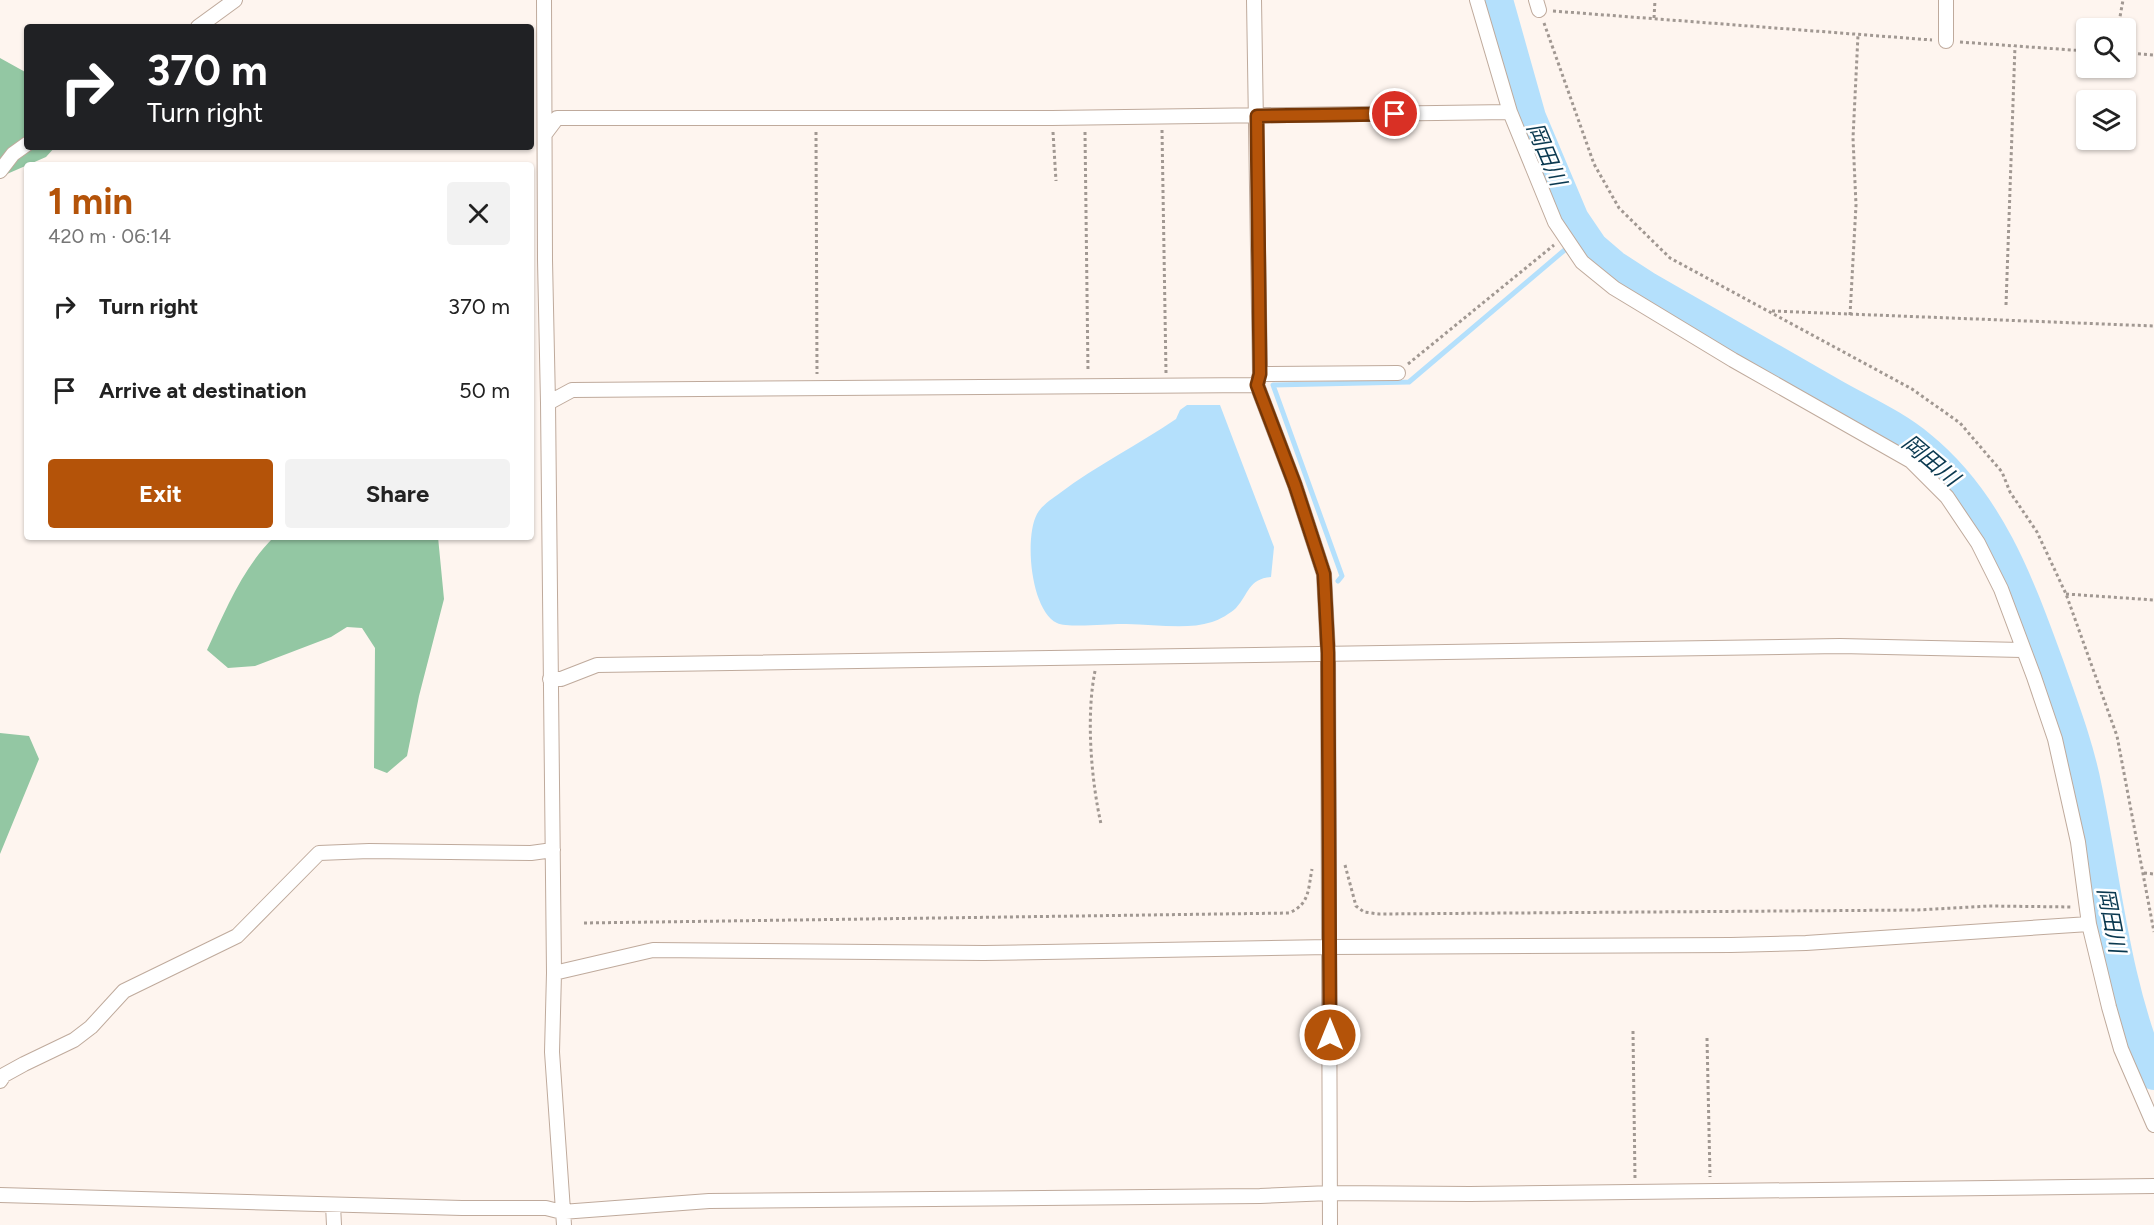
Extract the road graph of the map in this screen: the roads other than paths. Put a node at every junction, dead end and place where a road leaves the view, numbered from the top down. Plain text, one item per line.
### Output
1 (235, 0) edge
2 (544, 0) edge
3 (1254, 0) edge
4 (1477, 0) edge
5 (1946, 0) edge
6 (202, 24) edge
7 (1946, 42) road end
8 (1510, 112) junction
9 (1257, 116) junction
10 (545, 134) junction
11 (24, 146) edge
12 (0, 171) edge
13 (1398, 373) road end
14 (1259, 379) junction
15 (548, 403) junction
16 (2022, 650) junction
17 (1328, 653) junction
18 (550, 679) junction
19 (553, 850) junction
20 (2089, 924) junction
21 (1330, 947) junction
22 (554, 973) junction
23 (0, 1081) edge
24 (2154, 1125) edge
25 (2154, 1186) edge
26 (1330, 1193) junction
27 (0, 1195) edge
28 (333, 1205) junction
29 (563, 1219) edge
30 (334, 1225) edge
31 (1330, 1225) edge

1 - 6 street
2 - 10 street
3 - 9 street
4 - 8 street
5 - 7 street
8 - 9 street
8 - 16 street
9 - 10 street
9 - 14 street
10 - 15 street
11 - 12 street
13 - 14 street
14 - 15 street
14 - 17 street
15 - 18 street
16 - 17 street
16 - 20 street
17 - 18 street
17 - 21 street
18 - 19 street
19 - 22 street
19 - 23 street
20 - 21 street
20 - 24 street
21 - 22 street
21 - 26 street
22 - 29 street
25 - 26 street
26 - 29 street
26 - 31 street
27 - 28 street
28 - 29 street
28 - 30 street

